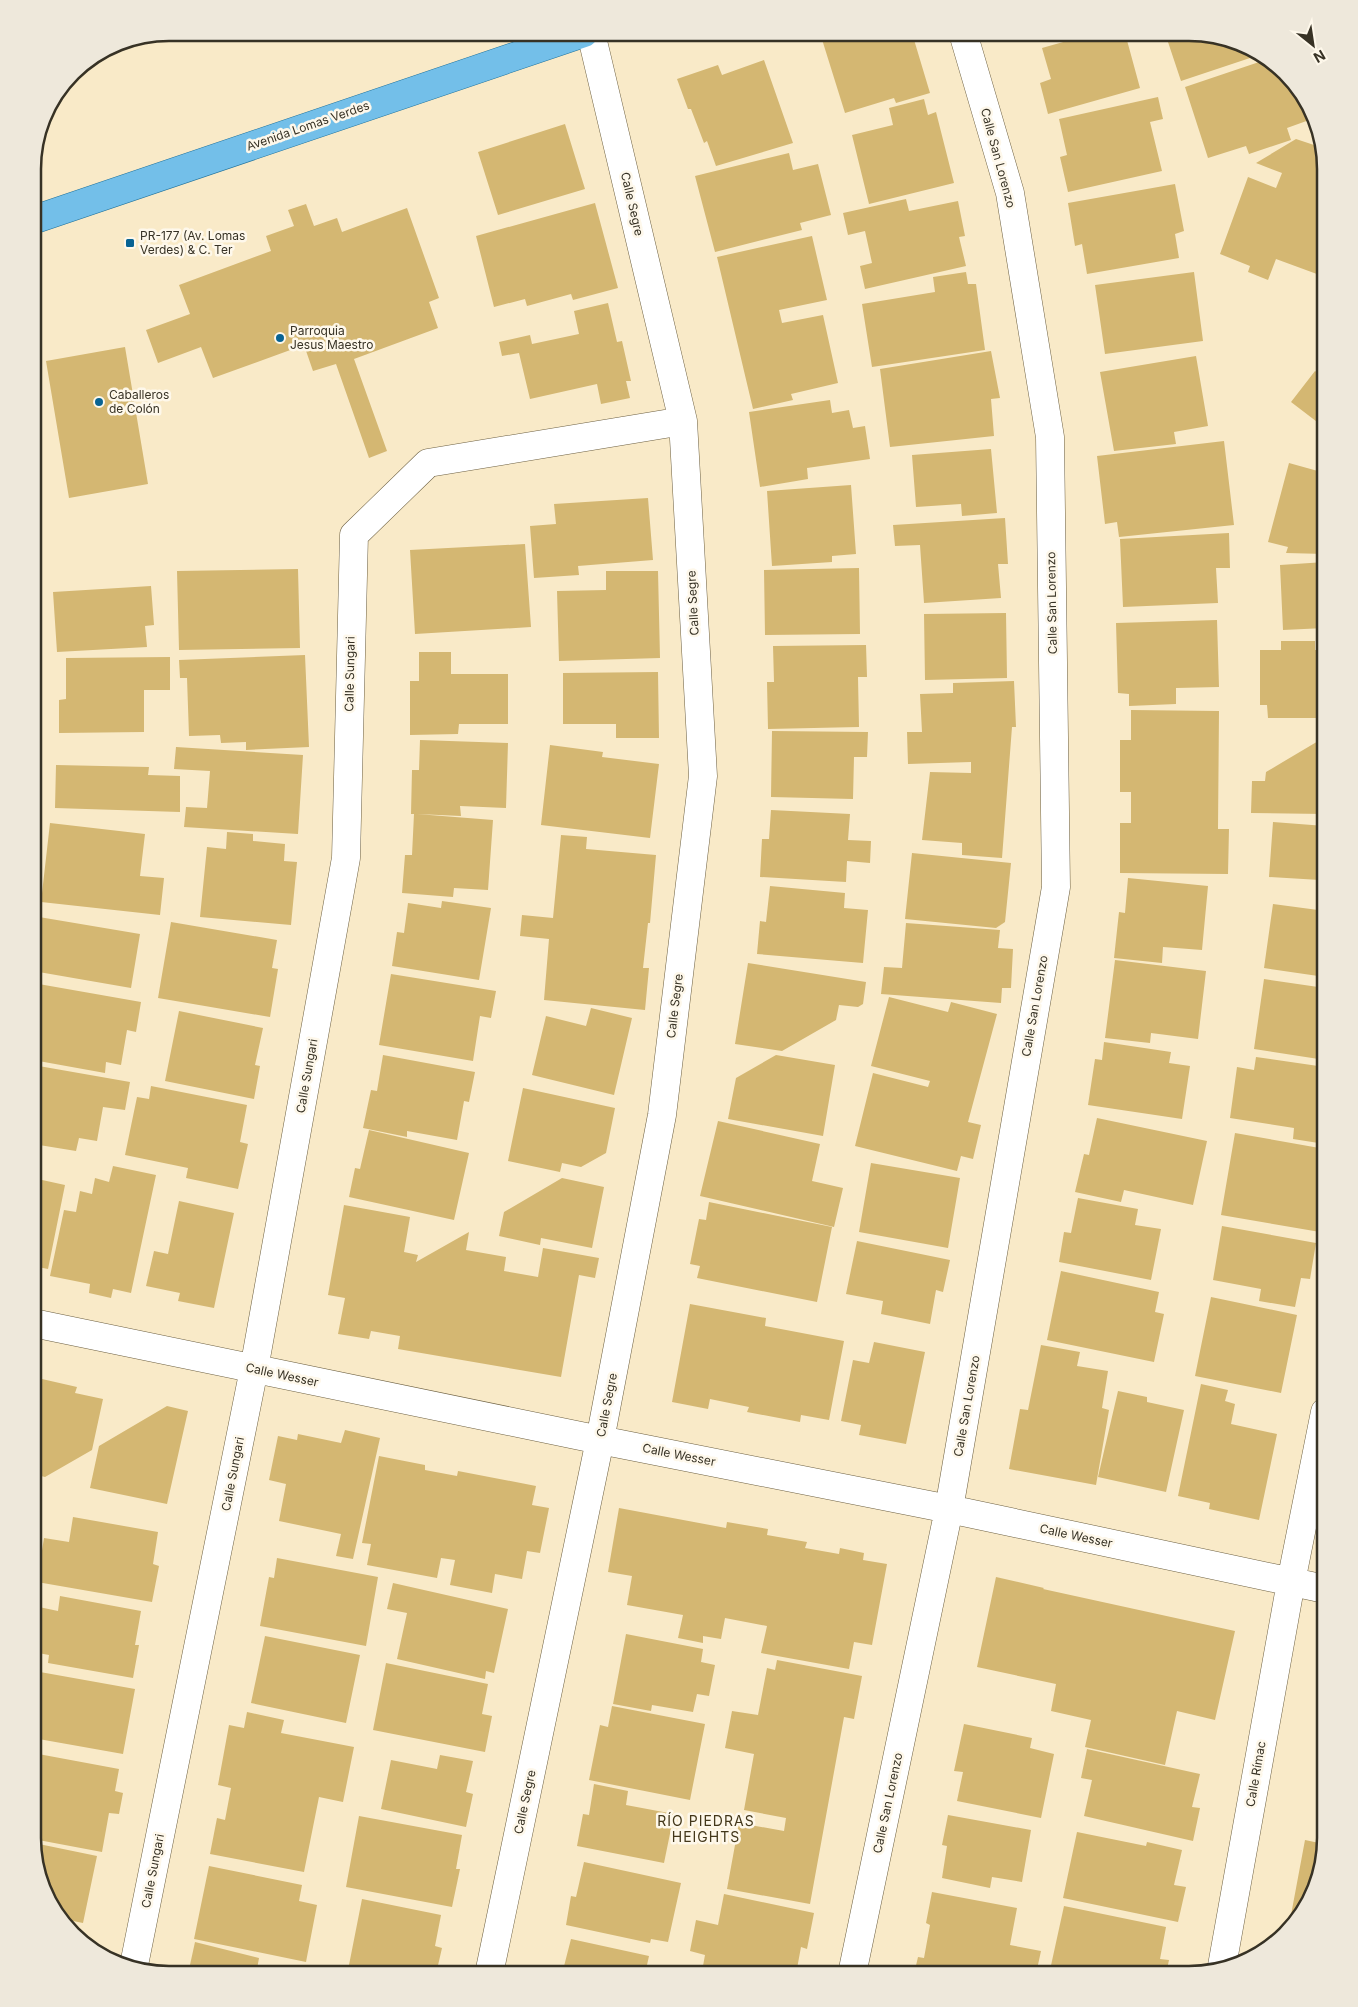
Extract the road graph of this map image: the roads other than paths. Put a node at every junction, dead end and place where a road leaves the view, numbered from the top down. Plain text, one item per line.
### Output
1 (559, 41) edge
2 (593, 41) edge
3 (966, 42) edge
4 (42, 217) edge
5 (683, 421) junction
6 (41, 1325) edge
7 (254, 1369) junction
8 (600, 1440) junction
9 (1317, 1456) edge
10 (949, 1509) junction
11 (1291, 1582) junction
12 (1317, 1587) edge
13 (135, 1961) edge
14 (1223, 1961) edge
15 (491, 1965) edge
16 (854, 1966) edge

1 - 4 main road, Avenida Lomas Verdes
2 - 5 street, Calle Segre
3 - 10 street, Calle San Lorenzo
5 - 7 street, Calle Sungari
5 - 8 street, Calle Segre
6 - 7 street, Calle Wesser
7 - 8 street, Calle Wesser
7 - 13 street, Calle Sungari
8 - 10 street, Calle Wesser
8 - 15 street, Calle Segre
9 - 11 street, Calle Rímac
10 - 11 street, Calle Wesser
10 - 16 street, Calle San Lorenzo
11 - 12 street, Calle Wesser
11 - 14 street, Calle Rímac

